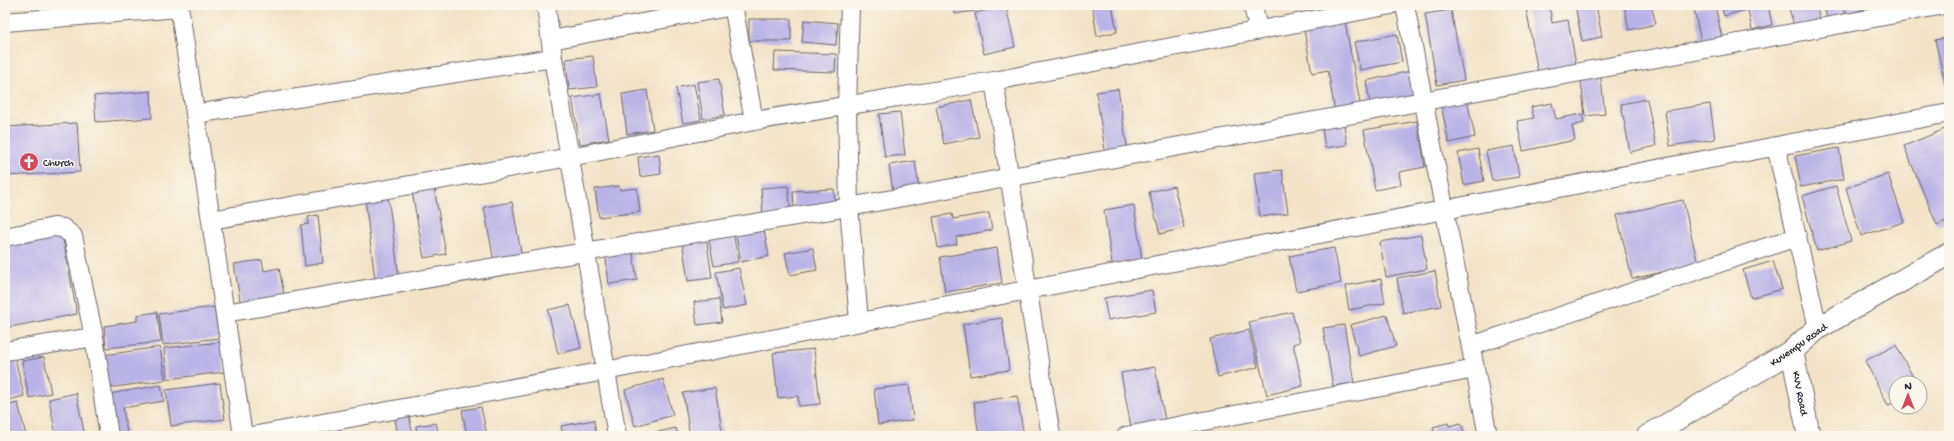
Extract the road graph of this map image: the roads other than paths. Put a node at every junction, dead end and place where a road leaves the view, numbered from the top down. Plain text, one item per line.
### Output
1 (546, 5) edge
2 (850, 5) edge
3 (1253, 5) edge
4 (1391, 5) edge
5 (1405, 5) edge
6 (1944, 5) edge
7 (733, 6) edge
8 (179, 7) edge
9 (22, 13) edge
10 (5, 22) edge
11 (1258, 30) junction
12 (551, 40) junction
13 (553, 58) junction
14 (994, 81) junction
15 (1423, 100) junction
16 (847, 106) junction
17 (195, 114) junction
18 (1949, 114) edge
19 (754, 121) junction
20 (1776, 146) junction
21 (570, 157) junction
22 (1010, 177) junction
23 (849, 207) junction
24 (1444, 209) junction
25 (211, 220) junction
26 (5, 237) edge
27 (1796, 237) junction
28 (586, 252) junction
29 (1949, 254) edge
30 (1028, 289) junction
31 (225, 313) junction
32 (859, 321) junction
33 (1818, 328) junction
34 (94, 337) junction
35 (1471, 346) junction
36 (5, 351) edge
37 (1792, 351) junction
38 (1475, 369) junction
39 (605, 371) junction
40 (109, 436) edge
41 (243, 436) edge
42 (252, 436) edge
43 (617, 436) edge
44 (1051, 436) edge
45 (1126, 436) edge
46 (1488, 436) edge
47 (1648, 436) edge
48 (1809, 436) edge

1 - 12 street
2 - 16 street
3 - 11 street
4 - 11 street
5 - 15 street
6 - 15 street
7 - 12 street
7 - 19 street
8 - 9 street
8 - 17 street
9 - 10 street
11 - 14 street
12 - 13 street
13 - 17 street
13 - 21 street
14 - 16 street
14 - 22 street
15 - 22 street
15 - 24 street
16 - 19 street
16 - 23 street
17 - 25 street
18 - 20 street
19 - 21 street
20 - 24 street
20 - 27 street
21 - 25 street
21 - 28 street
22 - 23 street
22 - 30 street
23 - 28 street
23 - 32 street
24 - 30 street
24 - 35 street
25 - 31 street
26 - 34 street
27 - 33 street
27 - 35 street
28 - 31 street
28 - 39 street
29 - 33 main road, Kuvempu Road
30 - 32 street
30 - 44 street
31 - 41 street
32 - 39 street
33 - 37 main road, Kuvempu Road
34 - 36 street
34 - 40 street
35 - 38 street
37 - 47 main road, Kuvempu Road
37 - 48 main road, KVV Road
38 - 45 street
38 - 46 street
39 - 42 street
39 - 43 street

